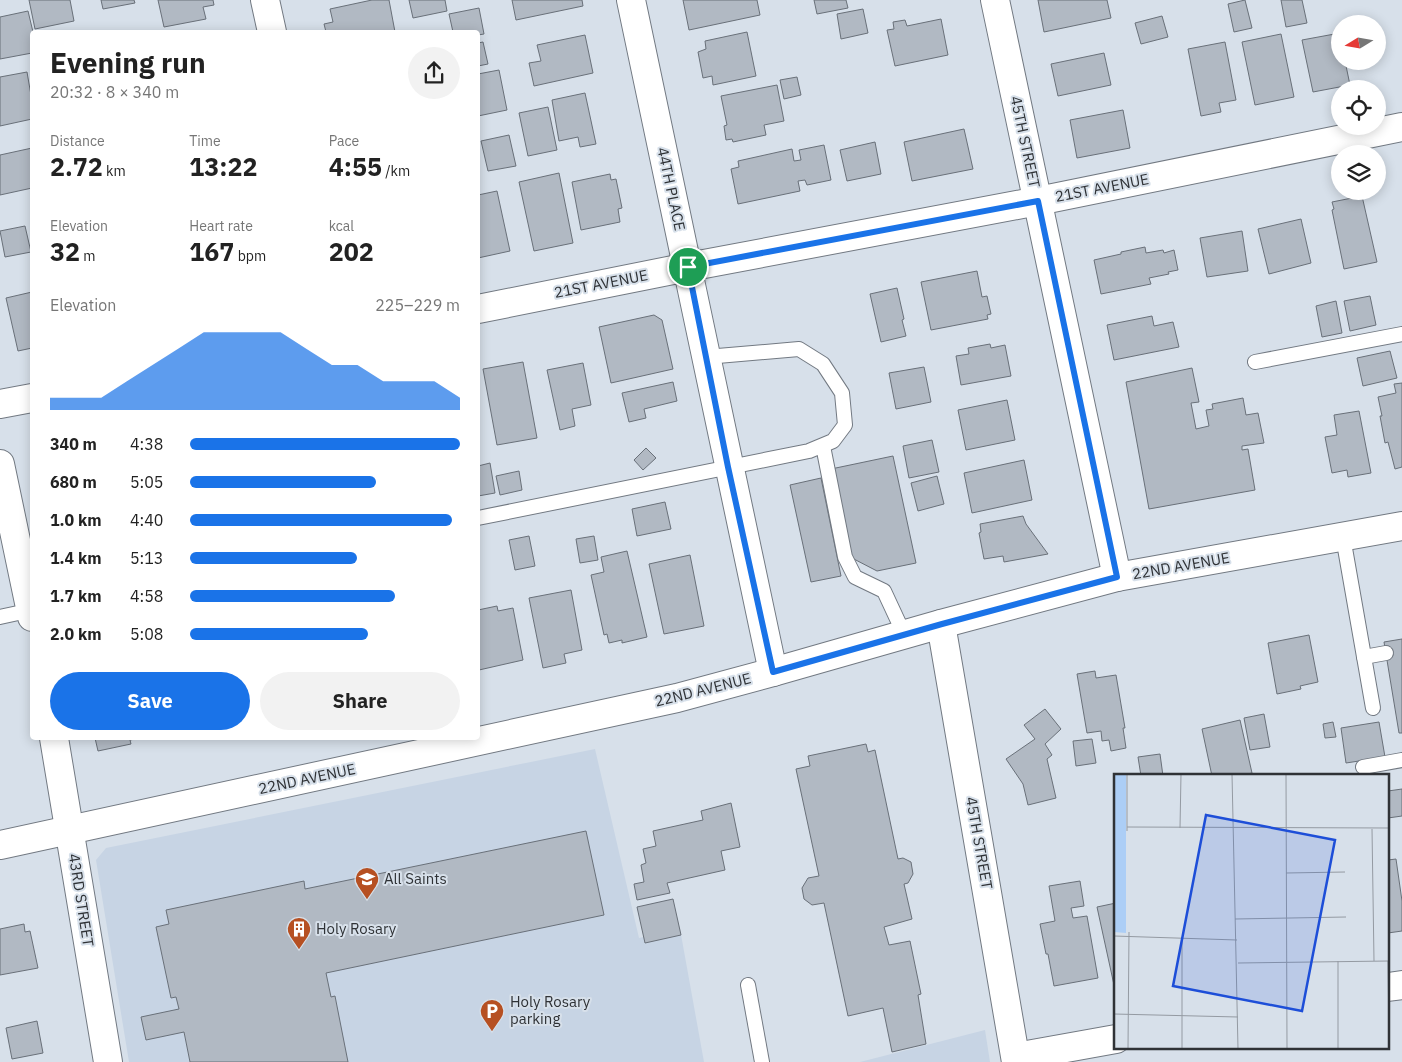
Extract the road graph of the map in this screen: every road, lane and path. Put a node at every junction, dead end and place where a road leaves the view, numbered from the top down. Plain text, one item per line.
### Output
1 (265, 0) edge
2 (631, 0) edge
3 (995, 0) edge
4 (272, 30) edge
5 (1402, 127) edge
6 (1038, 201) junction
7 (688, 267) junction
8 (480, 309) edge
9 (1402, 334) edge
10 (706, 357) junction
11 (1255, 362) dead end
12 (30, 398) edge
13 (0, 404) edge
14 (823, 446) junction
15 (0, 464) edge
16 (728, 467) junction
17 (480, 518) edge
18 (1402, 526) edge
19 (1343, 537) junction
20 (1117, 577) junction
21 (30, 603) edge
22 (30, 612) edge
23 (0, 617) edge
24 (942, 624) junction
25 (904, 634) junction
26 (1386, 653) dead end
27 (1364, 657) junction
28 (773, 672) junction
29 (1373, 708) dead end
30 (54, 740) edge
31 (1402, 760) edge
32 (1364, 767) dead end
33 (70, 830) junction
34 (0, 845) edge
35 (748, 985) dead end
36 (1114, 1039) edge
37 (1016, 1060) edge
38 (108, 1062) edge
39 (762, 1062) edge

1 - 4 street
2 - 7 street, 44TH PLACE
3 - 6 street, 45TH STREET
5 - 6 street, 21ST AVENUE
6 - 7 street, 21ST AVENUE
6 - 20 street, 45TH STREET
7 - 8 street, 21ST AVENUE
7 - 10 street, 44TH PLACE
9 - 11 lane
10 - 14 lane
10 - 16 street, 44TH PLACE
12 - 13 street
14 - 16 lane
14 - 25 lane
15 - 21 street
16 - 17 lane
16 - 28 street, 44TH PLACE
18 - 19 street, 22ND AVENUE
19 - 20 street, 22ND AVENUE
19 - 27 lane
20 - 24 street, 22ND AVENUE
22 - 23 lane
24 - 25 street, 22ND AVENUE
24 - 37 street, 45TH STREET
25 - 28 street, 22ND AVENUE
26 - 27 lane
27 - 29 lane
28 - 33 street, 22ND AVENUE
30 - 33 street, 43RD STREET
31 - 32 lane
33 - 34 street, 22ND AVENUE
33 - 38 street, 43RD STREET
35 - 39 lane
36 - 37 street

